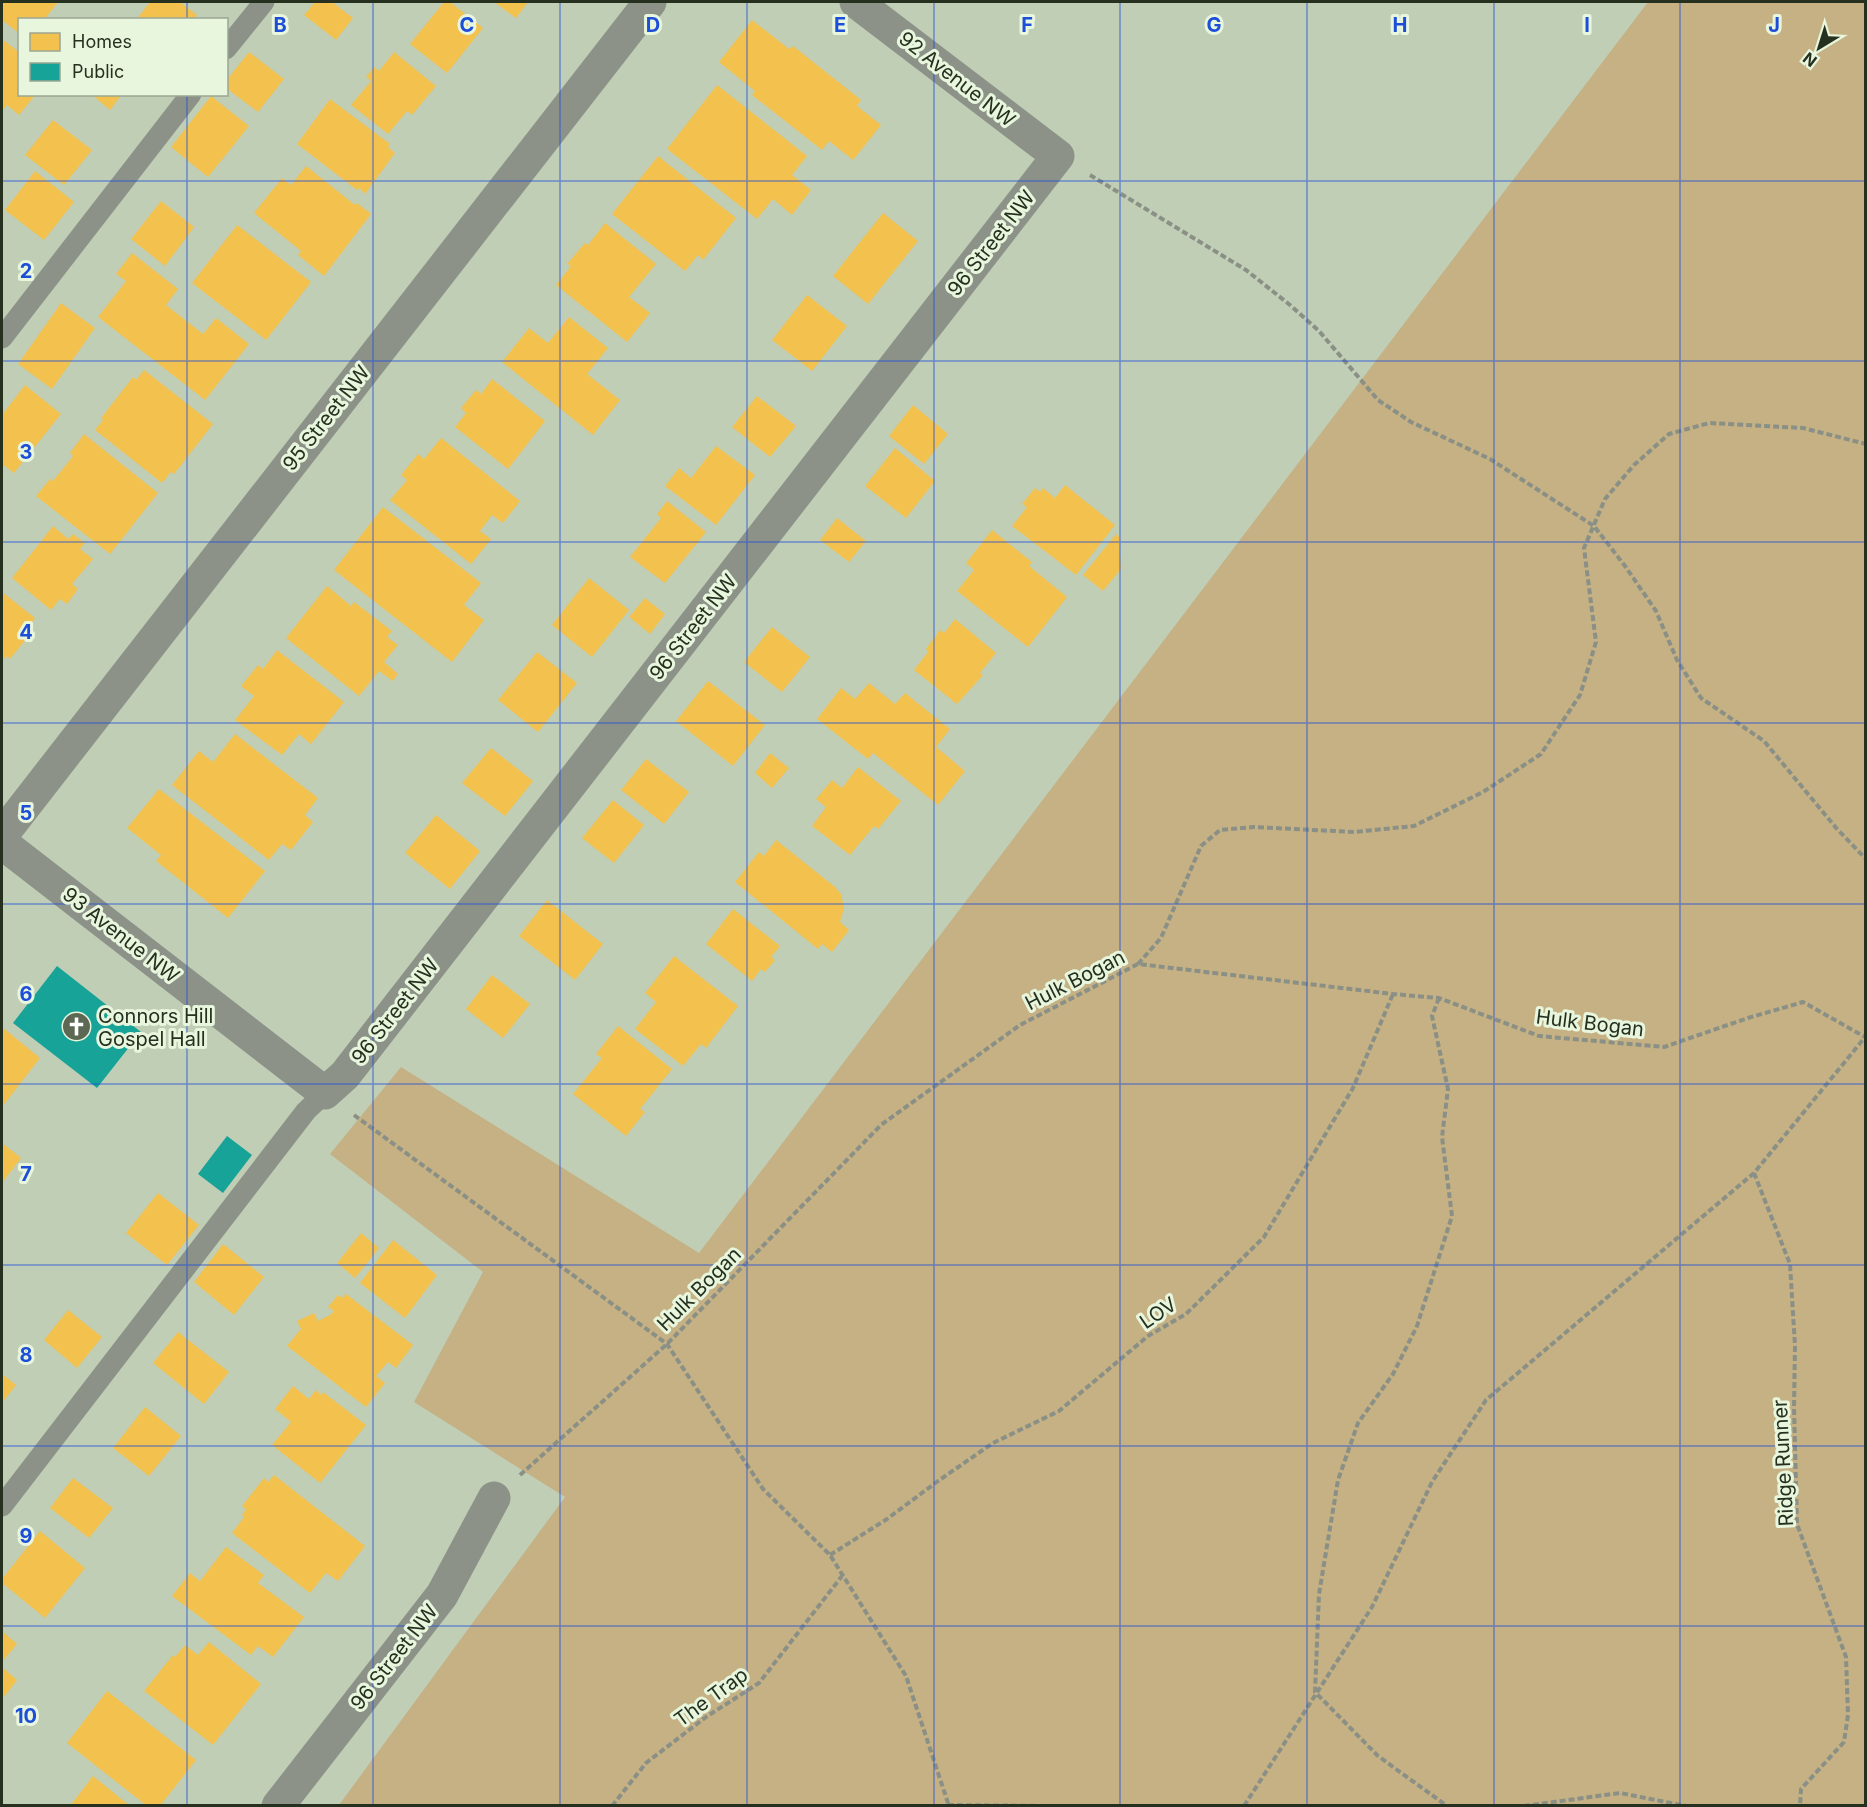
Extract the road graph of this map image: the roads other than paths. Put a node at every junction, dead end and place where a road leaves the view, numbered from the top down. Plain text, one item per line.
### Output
1 (264, 2) edge
2 (650, 2) edge
3 (856, 2) edge
4 (228, 47) edge
5 (189, 96) edge
6 (1058, 156) joint
7 (2, 338) edge
8 (2, 835) edge
9 (2, 843) edge
10 (325, 1093) junction
11 (495, 1498) road end
12 (2, 1506) edge
13 (278, 1806) edge

1 - 4 lane
2 - 8 street, 95 Street NW
3 - 6 street, 92 Avenue NW
5 - 7 lane
6 - 10 street, 96 Street NW
9 - 10 street, 93 Avenue NW
10 - 12 lane
11 - 13 street, 96 Street NW

